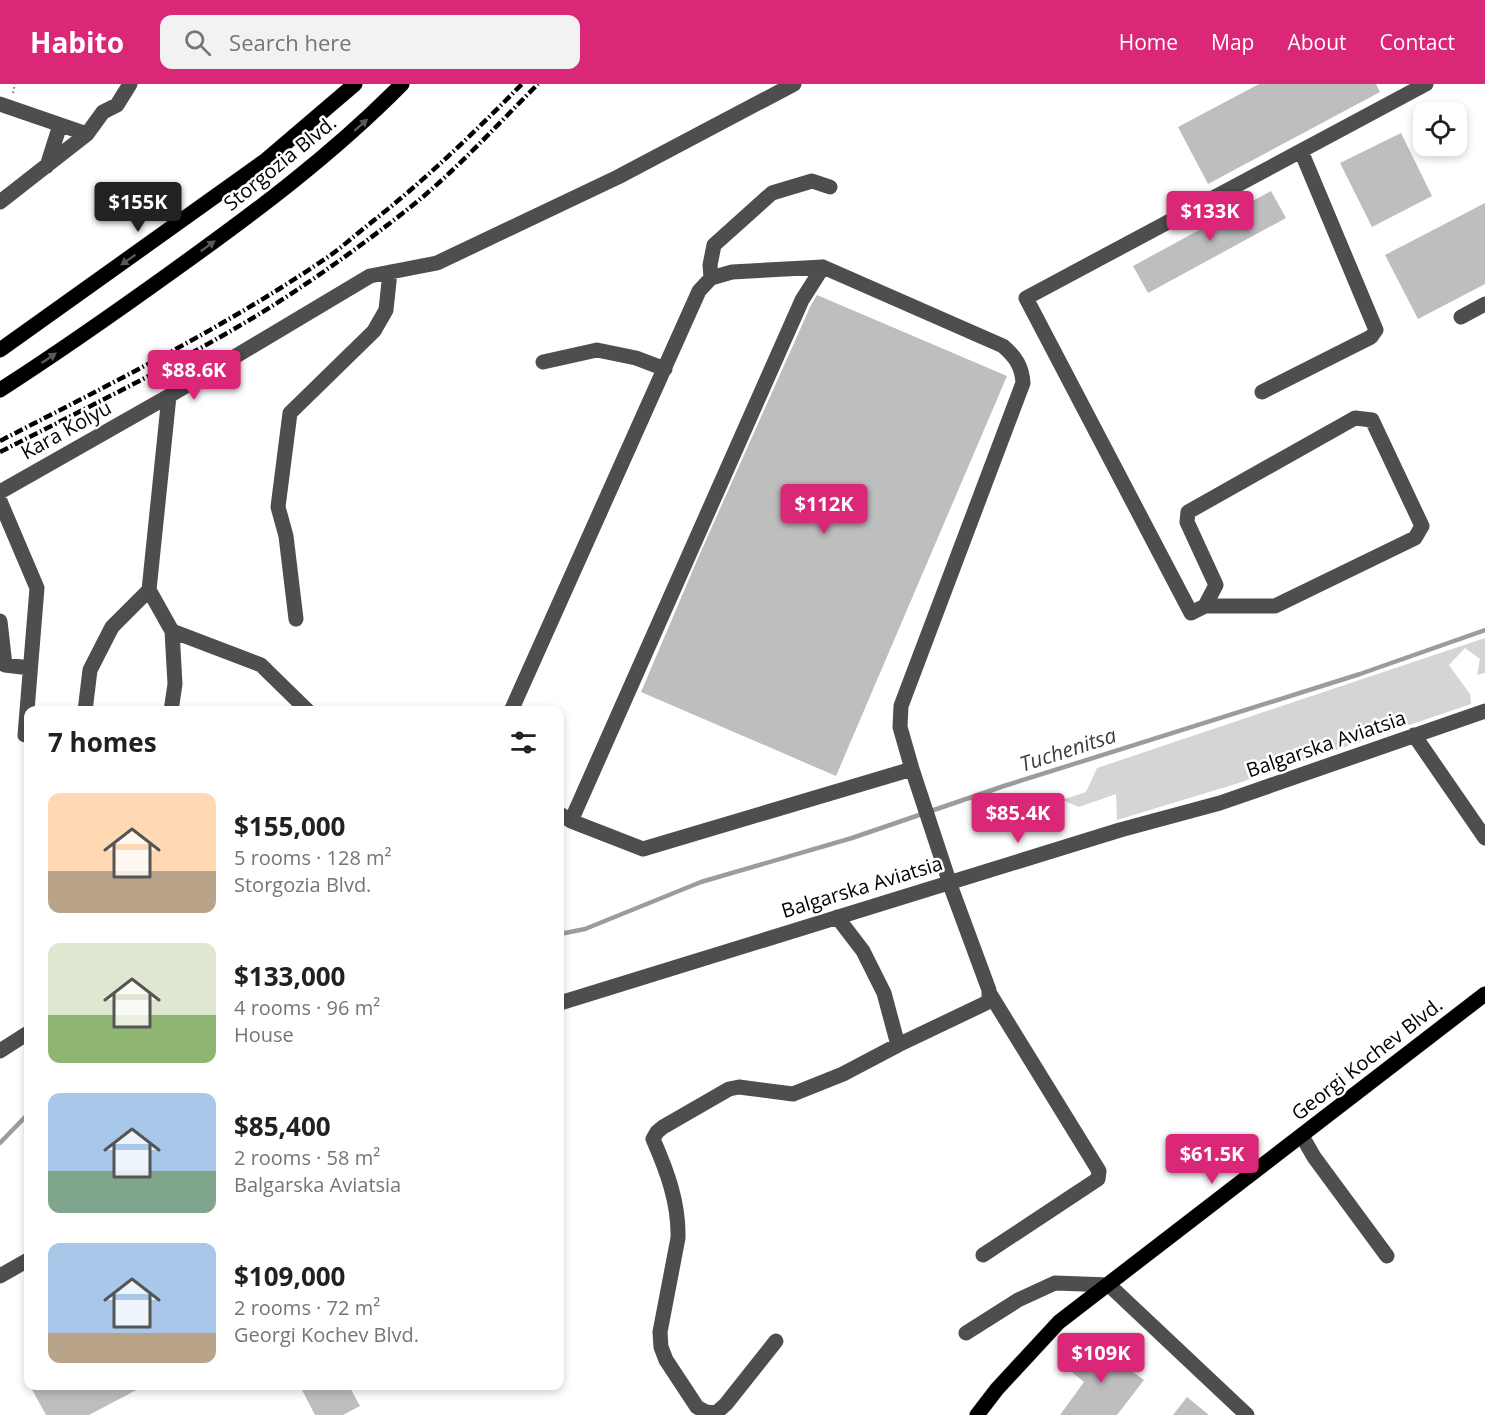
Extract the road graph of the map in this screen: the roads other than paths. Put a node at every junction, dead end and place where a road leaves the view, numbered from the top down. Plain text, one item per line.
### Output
1 (130, 84) edge
2 (355, 84) edge
3 (402, 84) edge
4 (794, 84) edge
5 (1425, 84) edge
6 (0, 104) edge
7 (60, 125) junction
8 (87, 134) junction
9 (1300, 151) junction
10 (47, 166) junction
11 (831, 187) dead end
12 (0, 202) edge
13 (823, 267) junction
14 (390, 272) junction
15 (711, 279) junction
16 (1485, 304) edge
17 (1461, 317) dead end
18 (0, 350) edge
19 (543, 362) dead end
20 (665, 369) junction
21 (0, 390) edge
22 (1262, 392) dead end
23 (170, 396) junction
24 (0, 492) edge
25 (0, 501) edge
26 (149, 590) junction
27 (1205, 606) junction
28 (296, 619) dead end
29 (0, 621) edge
30 (172, 631) junction
31 (30, 668) junction
32 (27, 706) edge
33 (86, 706) edge
34 (172, 706) edge
35 (303, 706) edge
36 (513, 706) edge
37 (1485, 711) edge
38 (1414, 735) junction
39 (912, 769) junction
40 (565, 818) edge
41 (1485, 838) edge
42 (950, 882) junction
43 (837, 917) junction
44 (990, 994) junction
45 (1485, 994) edge
46 (564, 1002) edge
47 (24, 1036) edge
48 (898, 1045) junction
49 (0, 1052) edge
50 (1302, 1136) junction
51 (983, 1255) dead end
52 (1387, 1256) dead end
53 (24, 1262) edge
54 (0, 1276) edge
55 (1109, 1285) junction
56 (966, 1333) dead end
57 (776, 1341) dead end
58 (977, 1415) edge
59 (1247, 1415) edge

1 - 8 street
2 -> 18 main road, Storgozia Blvd.
21 -> 3 main road, Storgozia Blvd.
4 - 14 street, Kara Kolyu
5 - 9 street
6 - 7 street
7 - 8 street
7 - 10 street
8 - 10 street
9 - 22 street
9 - 27 street
10 - 12 street
11 - 15 street
13 - 15 street
13 - 39 street
13 - 40 street
14 - 23 street, Kara Kolyu
14 - 28 street
15 - 20 street
16 - 17 street
19 - 20 street
20 - 36 street
23 - 24 street, Kara Kolyu
23 - 26 street
25 - 31 street
26 - 30 street
26 - 33 street
27 - 27 street
29 - 31 street
30 - 34 street
30 - 35 street
31 - 32 street
37 - 38 street, Balgarska Aviatsia
38 - 41 street
38 - 42 street, Balgarska Aviatsia
39 - 40 street
39 - 42 street
42 - 43 street, Balgarska Aviatsia
42 - 44 street
43 - 46 street, Balgarska Aviatsia
43 - 48 street
44 - 48 street
44 - 51 street
45 - 50 main road, Georgi Kochev Blvd.
47 - 49 street
48 - 57 street
50 - 52 street
50 - 55 main road, Georgi Kochev Blvd.
53 - 54 street
55 - 56 street
55 - 58 main road, Georgi Kochev Blvd.
55 - 59 street

